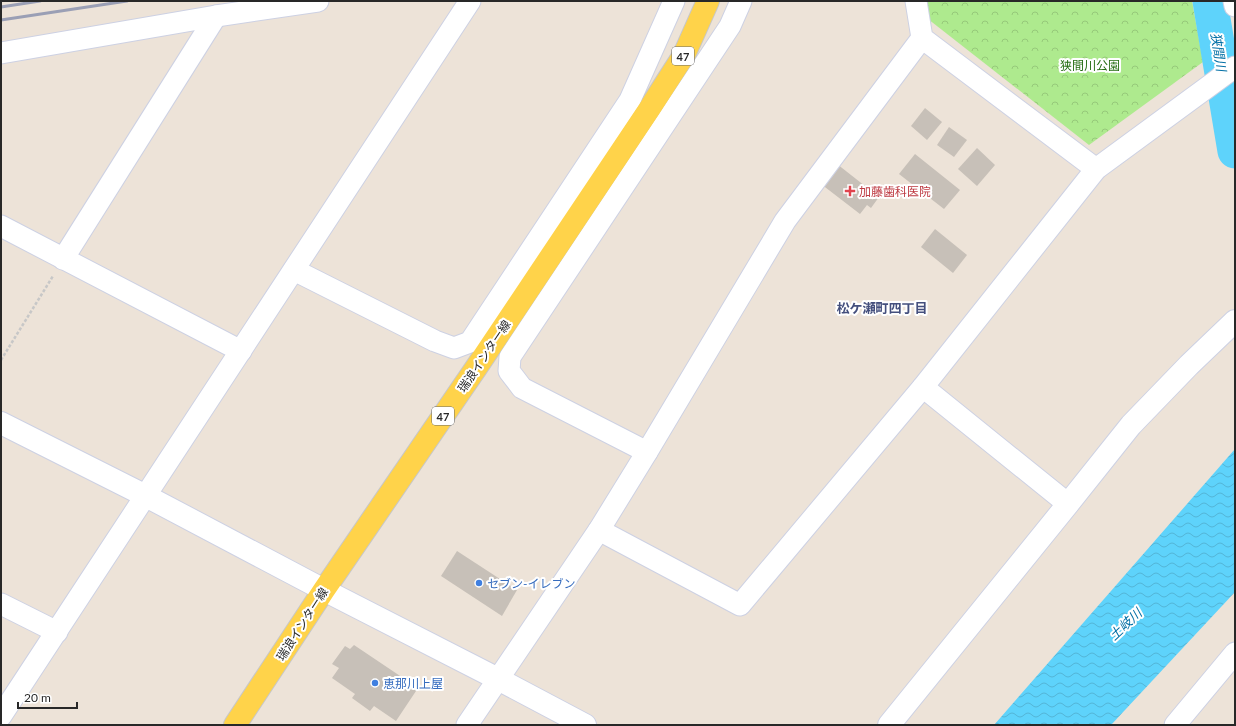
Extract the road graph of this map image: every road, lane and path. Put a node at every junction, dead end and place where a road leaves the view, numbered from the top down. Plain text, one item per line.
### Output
1 (318, 1) edge
2 (470, 1) edge
3 (674, 1) edge
4 (708, 1) edge
5 (741, 1) edge
6 (916, 1) edge
7 (1234, 1) edge
8 (1235, 6) edge
9 (216, 16) junction
10 (922, 38) junction
11 (1, 53) edge
12 (1235, 67) edge
13 (1096, 169) junction
14 (1, 226) edge
15 (63, 259) junction
16 (294, 270) junction
17 (1235, 321) edge
18 (241, 351) junction
19 (1, 360) edge
20 (923, 387) junction
21 (1, 423) edge
22 (647, 452) junction
23 (146, 496) junction
24 (1068, 504) junction
25 (598, 530) junction
26 (324, 590) junction
27 (1, 604) edge
28 (57, 632) junction
29 (1235, 653) edge
30 (498, 679) junction
31 (1, 716) edge
32 (235, 725) edge
33 (467, 725) edge
34 (585, 725) edge
35 (889, 725) edge
36 (1175, 725) edge

1 - 9 street
2 - 16 street
3 - 16 street
4 - 26 main road, 瑞浪インター線 / 47
5 - 22 street
6 - 10 street
7 - 8 street
9 - 11 street
9 - 15 street
10 - 13 street
10 - 22 street
12 - 13 street
13 - 20 street
14 - 15 street
15 - 18 street
15 - 19 path
16 - 18 street
17 - 24 street
18 - 23 street
20 - 24 street
20 - 25 street
21 - 23 street
22 - 25 street
23 - 26 street
23 - 28 street
24 - 35 street
25 - 30 street
26 - 30 street
26 - 32 main road, 瑞浪インター線 / 47
27 - 28 street
28 - 31 street
29 - 36 street
30 - 33 street
30 - 34 street

